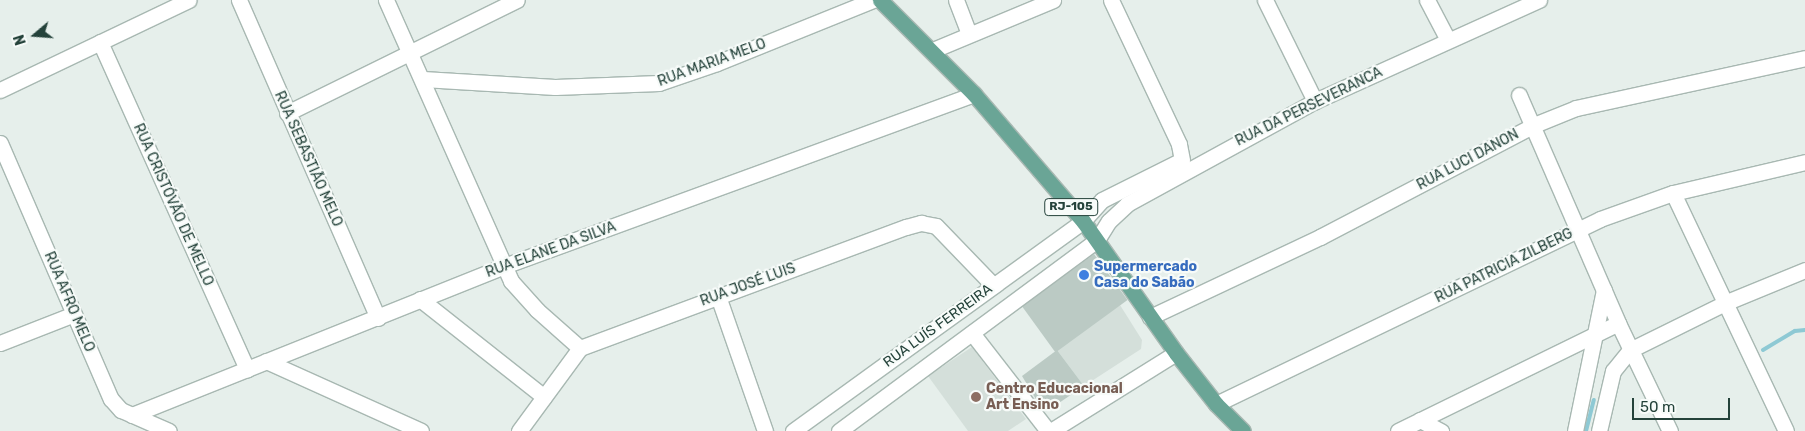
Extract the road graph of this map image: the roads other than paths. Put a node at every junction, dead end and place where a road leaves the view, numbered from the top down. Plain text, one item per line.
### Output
1 (190, 0) edge
2 (239, 0) edge
3 (386, 0) edge
4 (517, 0) edge
5 (873, 0) edge
6 (880, 0) edge
7 (956, 0) edge
8 (1053, 0) edge
9 (1111, 0) edge
10 (1265, 0) edge
11 (1428, 0) edge
12 (1539, 0) edge
13 (969, 34) junction
14 (1448, 40) junction
15 (100, 42) junction
16 (933, 50) junction
17 (408, 52) junction
18 (1805, 58) edge
19 (423, 79) junction
20 (0, 90) edge
21 (974, 94) junction
22 (1518, 95) dead end
23 (1315, 101) junction
24 (288, 113) junction
25 (1534, 126) junction
26 (0, 142) edge
27 (1805, 162) edge
28 (1673, 193) junction
29 (1083, 221) junction
30 (1578, 231) junction
31 (1097, 240) junction
32 (504, 266) junction
33 (1805, 270) edge
34 (994, 286) junction
35 (1604, 290) junction
36 (718, 296) junction
37 (981, 296) junction
38 (420, 299) junction
39 (1727, 302) junction
40 (74, 314) junction
41 (995, 316) junction
42 (1150, 317) junction
43 (378, 318) junction
44 (1618, 323) junction
45 (972, 333) junction
46 (1594, 335) junction
47 (0, 343) edge
48 (580, 348) junction
49 (1630, 350) junction
50 (1176, 353) junction
51 (266, 361) junction
52 (247, 369) junction
53 (544, 397) junction
54 (1216, 404) junction
55 (132, 415) junction
56 (1420, 420) junction
57 (169, 431) edge
58 (421, 431) edge
59 (518, 431) edge
60 (765, 431) edge
61 (793, 431) edge
62 (839, 431) edge
63 (1050, 431) edge
64 (1243, 431) edge
65 (1398, 431) edge
66 (1441, 431) edge
67 (1575, 431) edge
68 (1599, 431) edge
69 (1670, 431) edge
70 (1786, 431) edge

1 - 15 street
2 - 24 street, RUA SEBASTIÃO MELO
3 - 17 street
4 - 17 street
5 - 19 street, RUA MARIA MELO
6 - 16 main road, RJ-105
7 - 13 street
8 - 13 street
9 - 29 street, RUA LUÍS FERREIRA
10 - 23 street
11 - 14 street
12 - 14 street, RUA DA PERSEVERANCA
13 - 16 street
14 - 23 street, RUA DA PERSEVERANCA
15 - 20 street
15 - 52 street, RUA CRISTÓVÃO DE MELLO
16 - 21 main road, RJ-105
17 - 19 street
17 - 24 street
18 - 25 street, RUA LUCI DANON
19 - 32 street
21 - 29 main road, RJ-105
21 - 32 street, RUA ELANE DA SILVA
22 - 25 street
23 - 31 street, RUA DA PERSEVERANCA
24 - 43 street, RUA SEBASTIÃO MELO
25 - 30 street
25 - 42 street, RUA LUCI DANON
26 - 40 street, RUA AFRO MELO
27 - 28 street, RUA PATRICIA ZILBERG
28 - 30 street, RUA PATRICIA ZILBERG
28 - 39 street
29 - 31 main road, RJ-105
29 - 34 street, RUA LUÍS FERREIRA
30 - 35 street
30 - 54 street, RUA PATRICIA ZILBERG
31 - 41 street, RUA LUÍS FERREIRA
31 - 42 main road, RJ-105
32 - 38 street, RUA ELANE DA SILVA
32 - 48 street
33 - 39 street
34 - 36 street, RUA JOSÉ LUIS
34 - 37 street, RUA LUÍS FERREIRA
35 - 44 street
35 - 46 street
36 - 48 street, RUA JOSÉ LUIS
36 - 60 street
37 - 41 street
37 - 61 street, RUA LUÍS FERREIRA
38 - 43 street, RUA ELANE DA SILVA
38 - 53 street
39 - 49 street
39 - 70 street
40 - 47 street
40 - 55 street, RUA AFRO MELO
41 - 45 street, RUA LUÍS FERREIRA
42 - 50 main road, RJ-105
43 - 51 street, RUA ELANE DA SILVA
44 - 46 street
44 - 49 street
45 - 62 street, RUA LUÍS FERREIRA
45 - 63 street
46 - 56 street
46 - 67 street
48 - 53 street
49 - 68 street
49 - 69 street
50 - 54 main road, RJ-105
50 - 63 street
51 - 52 street, RUA ELANE DA SILVA
51 - 58 street
52 - 55 street, RUA ELANE DA SILVA
53 - 59 street
54 - 64 main road, RJ-105
55 - 57 street, RUA AFRO MELO
56 - 65 street
56 - 66 street

